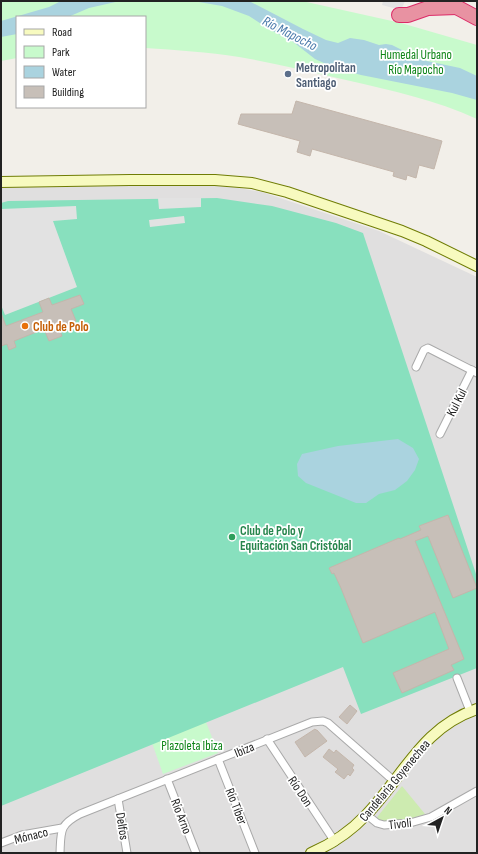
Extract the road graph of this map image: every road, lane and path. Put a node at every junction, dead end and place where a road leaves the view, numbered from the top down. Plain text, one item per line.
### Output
1 (451, 4) edge
2 (399, 15) dead end
3 (477, 18) edge
4 (1, 177) edge
5 (42, 180) junction
6 (1, 182) edge
7 (477, 266) edge
8 (416, 367) dead end
9 (474, 372) edge
10 (440, 434) dead end
11 (457, 678) dead end
12 (473, 710) edge
13 (267, 739) junction
14 (218, 759) junction
15 (167, 779) junction
16 (394, 781) junction
17 (477, 791) edge
18 (118, 798) junction
19 (367, 815) junction
20 (62, 828) junction
21 (335, 842) junction
22 (1, 843) edge
23 (60, 853) edge
24 (127, 853) edge
25 (196, 853) edge
26 (255, 853) edge
27 (311, 853) edge

1 - 2 highway
1 - 3 highway
4 - 5 main road
5 - 6 main road
5 - 7 main road
8 - 9 street
9 - 10 street, Kul Kul
11 - 12 street
12 - 16 main road, Candelaria Goyenechea
13 - 14 street, Ibiza
13 - 16 street, Ibiza
13 - 21 street, Río Don
14 - 15 street, Ibiza
14 - 26 street, Río Tíber
15 - 18 street, Ibiza
15 - 25 street, Río Arno
16 - 19 main road, Candelaria Goyenechea
17 - 19 street, Tivoli
18 - 20 street, Ibiza
18 - 24 street, Delfos
19 - 21 main road, Candelaria Goyenechea
20 - 22 street, Mónaco
20 - 23 street
21 - 27 main road, Candelaria Goyenechea

